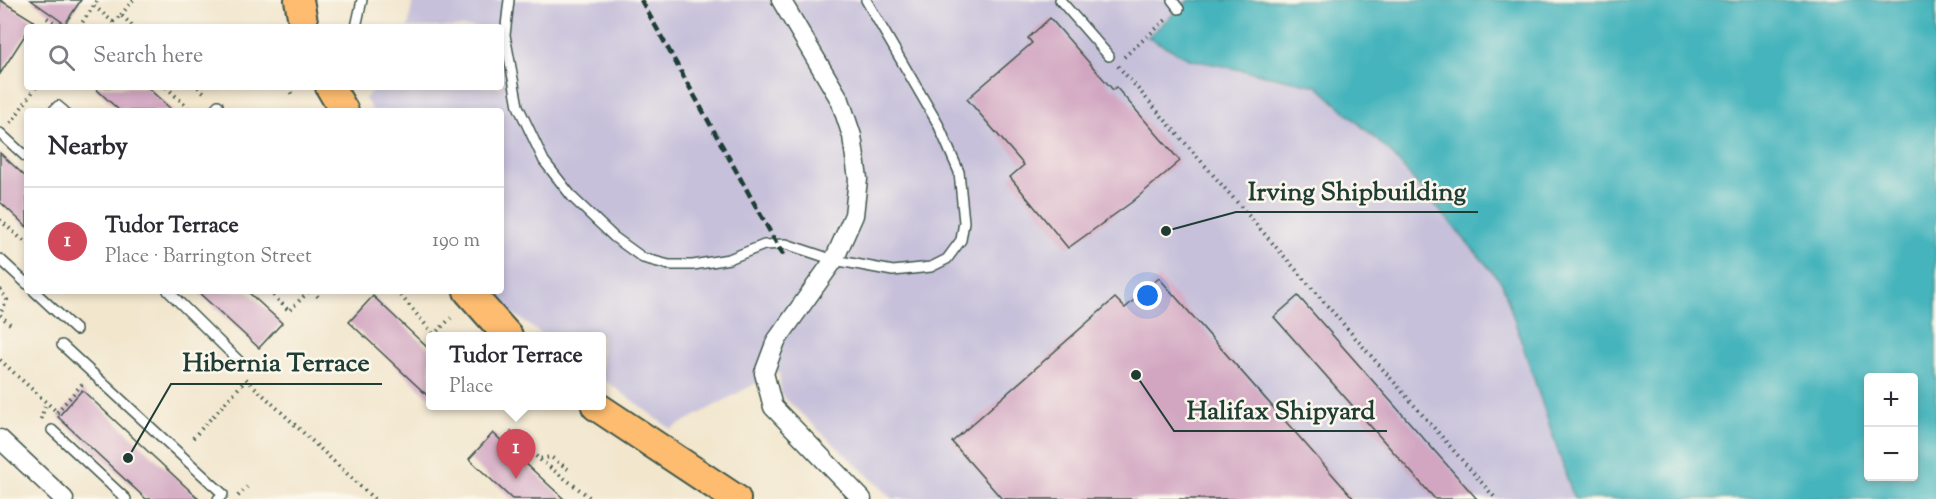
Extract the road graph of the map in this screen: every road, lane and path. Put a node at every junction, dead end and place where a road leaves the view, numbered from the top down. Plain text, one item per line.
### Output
1 (98, 0) edge
2 (133, 0) edge
3 (298, 0) edge
4 (362, 0) edge
5 (509, 0) edge
6 (781, 0) edge
7 (866, 0) edge
8 (1059, 0) edge
9 (1172, 0) edge
10 (94, 6) junction
11 (1179, 9) joint
12 (121, 15) junction
13 (47, 18) dead end
14 (56, 24) edge
15 (81, 24) edge
16 (113, 24) edge
17 (131, 24) edge
18 (303, 24) edge
19 (357, 24) edge
20 (1109, 56) dead end
21 (34, 90) edge
22 (169, 90) edge
23 (290, 90) edge
24 (293, 97) dead end
25 (189, 108) edge
26 (9, 126) dead end
27 (0, 133) edge
28 (24, 155) edge
29 (0, 220) edge
30 (24, 241) edge
31 (0, 259) edge
32 (834, 260) junction
33 (24, 281) edge
34 (0, 289) edge
35 (37, 294) edge
36 (171, 294) edge
37 (272, 294) edge
38 (308, 294) edge
39 (314, 294) edge
40 (400, 294) edge
41 (471, 294) edge
42 (321, 300) dead end
43 (0, 314) edge
44 (451, 318) dead end
45 (10, 324) dead end
46 (76, 330) dead end
47 (431, 332) edge
48 (438, 332) edge
49 (504, 332) edge
50 (62, 345) dead end
51 (0, 360) edge
52 (243, 365) dead end
53 (75, 391) dead end
54 (46, 402) junction
55 (603, 410) edge
56 (57, 412) junction
57 (42, 413) dead end
58 (52, 430) joint
59 (510, 431) dead end
60 (193, 438) dead end
61 (0, 439) edge
62 (539, 459) junction
63 (568, 469) dead end
64 (64, 499) edge
65 (126, 499) edge
66 (218, 499) edge
67 (374, 499) edge
68 (592, 499) edge
69 (736, 499) edge
70 (862, 499) edge
71 (1496, 499) edge

1 - 10 path
2 - 12 path
3 - 18 main road
4 - 19 lane
5 - 32 lane
6 - 32 street
7 - 32 lane
8 - 20 lane
9 - 11 lane
10 - 15 path
10 - 16 path
11 - 71 path
12 - 16 path
12 - 17 path
13 - 14 path
21 - 26 path
22 - 25 path
23 - 24 path
27 - 28 lane
29 - 30 path
31 - 33 lane
32 - 70 street
34 - 43 path
35 - 46 lane
36 - 52 lane
37 - 38 path
39 - 42 path
40 - 47 path
41 - 49 main road
43 - 45 path
44 - 48 path
50 - 66 lane
51 - 54 path
53 - 56 path
54 - 56 path
54 - 57 path
55 - 69 main road
56 - 58 path
58 - 65 lane
59 - 62 path
60 - 67 path
61 - 64 street
62 - 63 path
62 - 68 path

